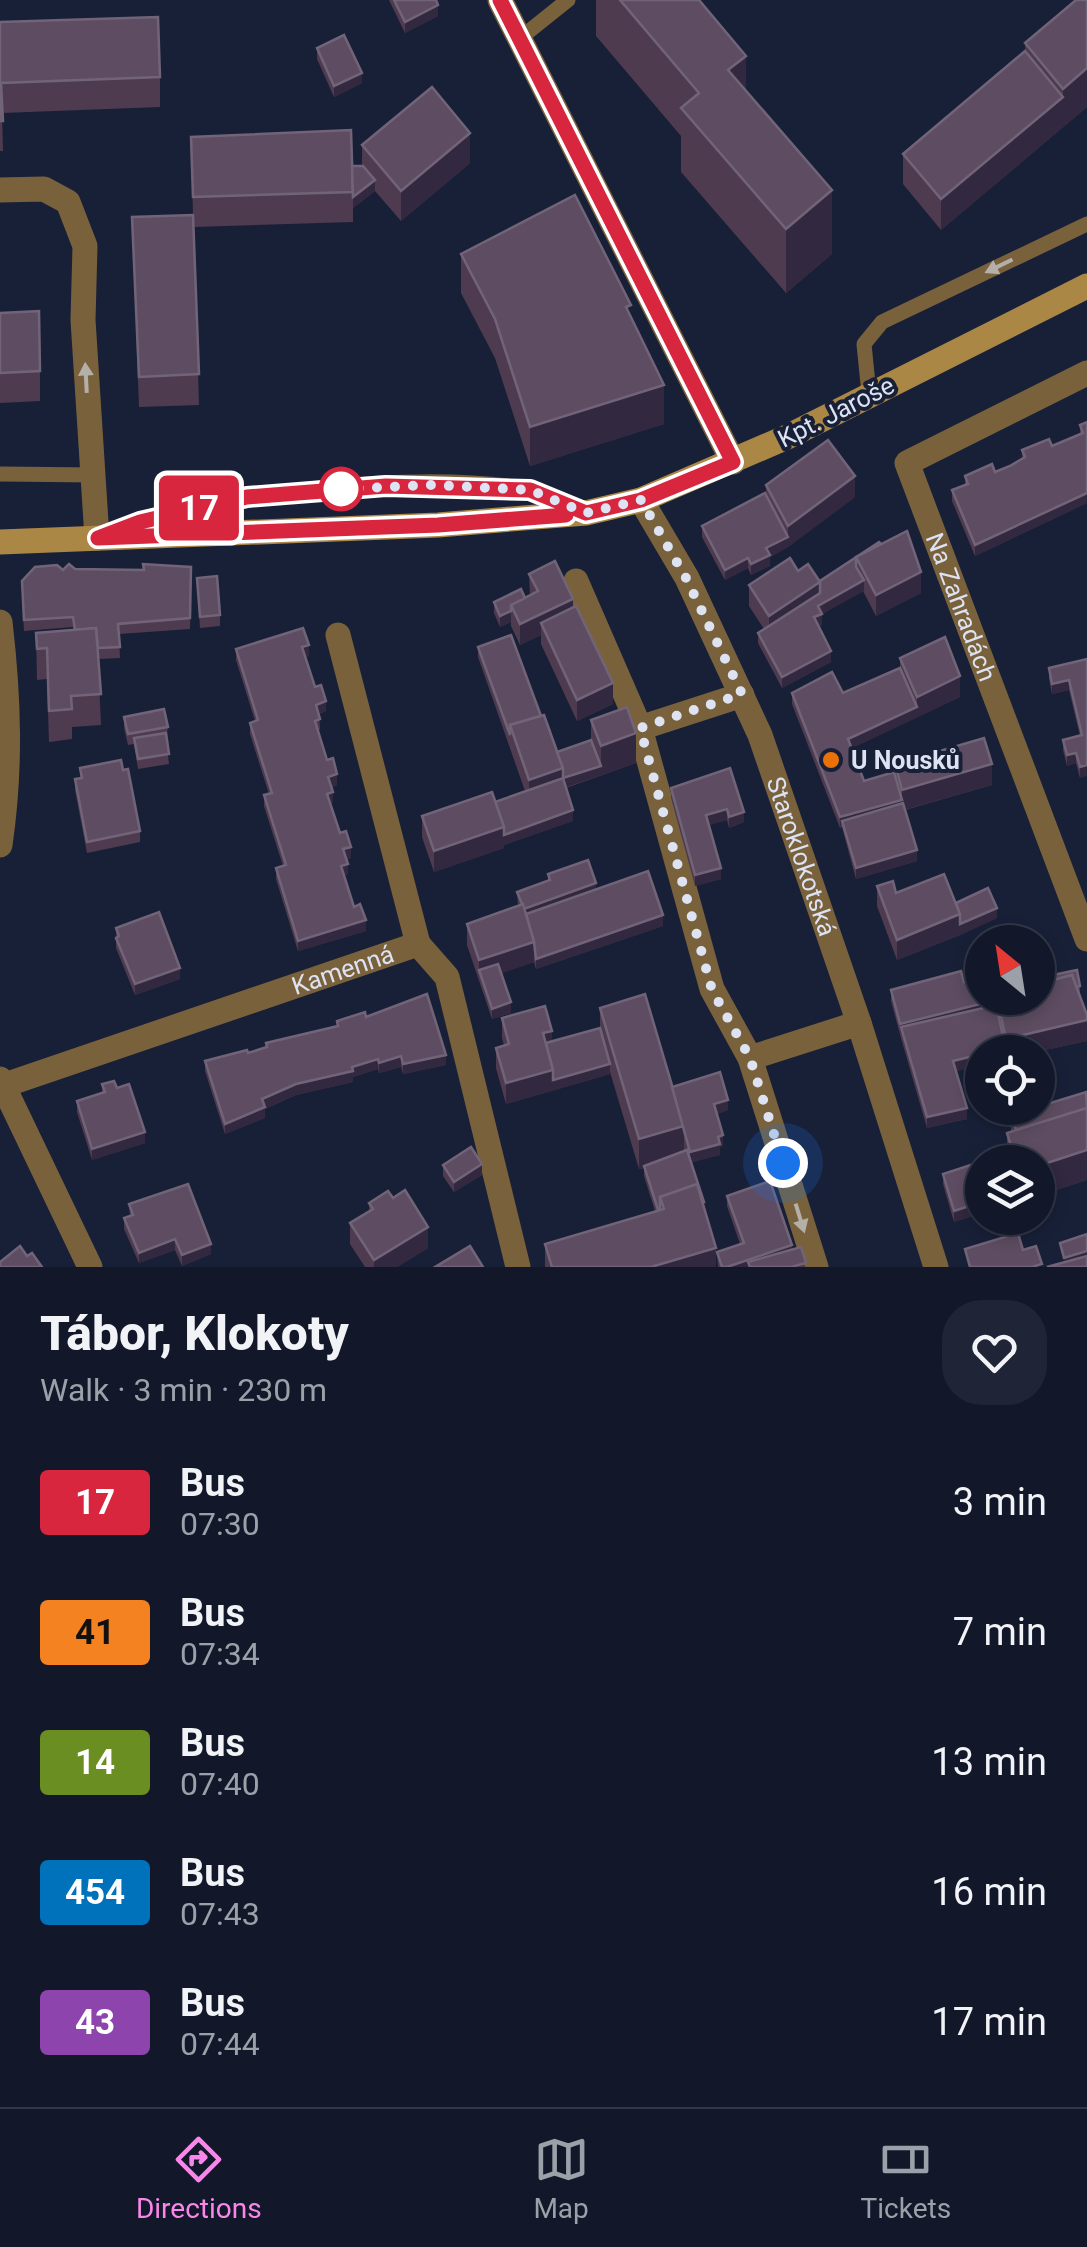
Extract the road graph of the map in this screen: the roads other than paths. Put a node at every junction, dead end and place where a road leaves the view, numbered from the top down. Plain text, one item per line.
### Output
1 (500, 0) edge
2 (568, 0) edge
3 (518, 40) junction
4 (0, 190) edge
5 (1087, 224) edge
6 (1087, 286) edge
7 (1087, 372) edge
8 (869, 394) junction
9 (733, 462) junction
10 (0, 474) edge
11 (96, 475) junction
12 (641, 500) junction
13 (586, 513) junction
14 (98, 538) junction
15 (0, 542) edge
16 (576, 581) dead end
17 (0, 622) edge
18 (338, 636) dead end
19 (742, 694) junction
20 (640, 728) junction
21 (0, 846) edge
22 (1087, 939) edge
23 (418, 944) junction
24 (859, 1022) junction
25 (750, 1058) junction
26 (1, 1082) edge
27 (90, 1267) edge
28 (518, 1267) edge
29 (816, 1267) edge
30 (936, 1267) edge

1 - 3 street
2 - 3 lane
3 - 9 street
11 -> 4 street
5 -> 8 lane
6 - 8 street, Kpt. Jaroše
7 - 22 street, Na Zahradách
8 - 9 street, Kpt. Jaroše
9 - 12 street, Kpt. Jaroše
10 - 11 lane
11 - 14 street
12 - 13 street, Kpt. Jaroše
12 - 19 street, Staroklokotská
13 - 14 street, Kpt. Jaroše
13 - 14 lane
14 - 15 street, Kpt. Jaroše
16 - 20 street
17 - 21 street
18 - 23 street
19 - 20 street
19 - 24 street, Staroklokotská
20 - 25 street
23 - 26 street, Kamenná
23 - 28 street, Kamenná
24 - 25 street
24 - 30 street, Staroklokotská
25 -> 29 street
26 - 27 street

